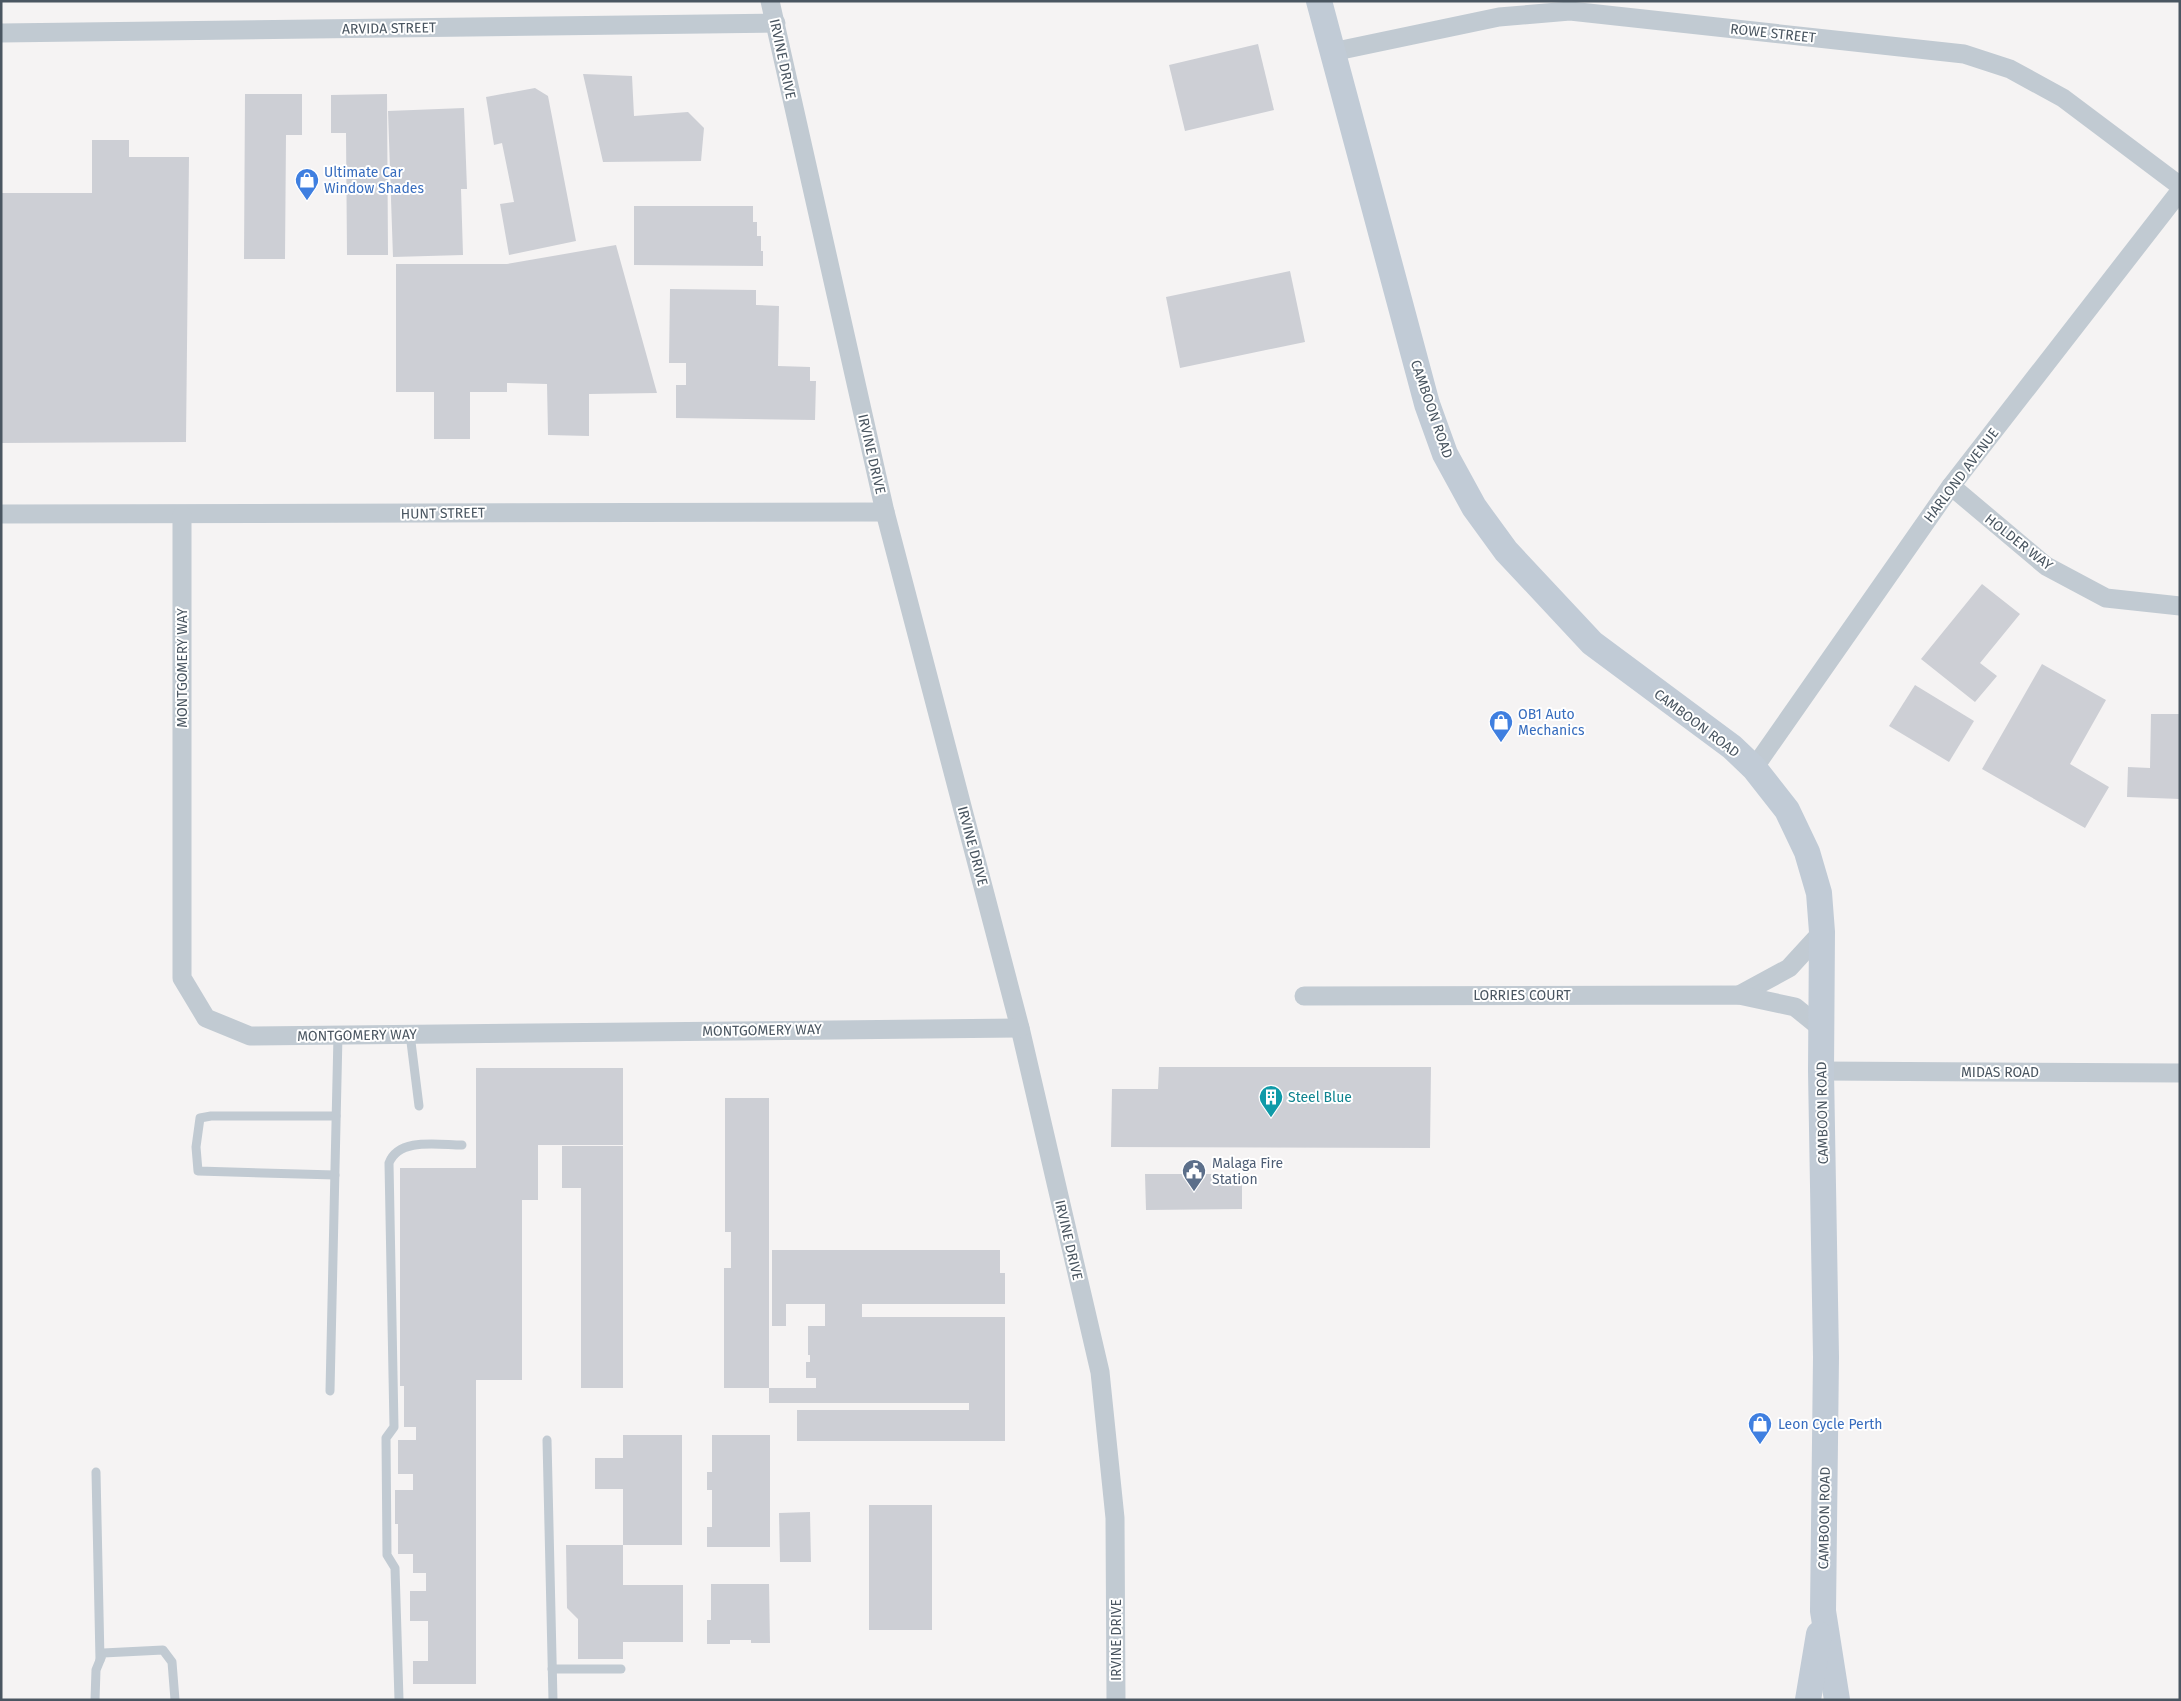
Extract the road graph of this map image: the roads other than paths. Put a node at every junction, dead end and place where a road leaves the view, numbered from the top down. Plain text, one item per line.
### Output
1 (770, 1) edge
2 (1319, 1) edge
3 (776, 23) junction
4 (1, 33) edge
5 (1332, 52) junction
6 (2180, 186) edge
7 (2180, 191) edge
8 (1951, 486) junction
9 (885, 512) junction
10 (1, 514) edge
11 (182, 515) junction
12 (2180, 606) edge
13 (1754, 768) junction
14 (1822, 932) junction
15 (1740, 995) junction
16 (1304, 996) dead end
17 (1020, 1028) junction
18 (1820, 1028) junction
19 (410, 1034) junction
20 (338, 1035) junction
21 (1821, 1071) junction
22 (2180, 1073) edge
23 (419, 1106) dead end
24 (336, 1116) junction
25 (462, 1145) dead end
26 (334, 1175) junction
27 (330, 1391) dead end
28 (547, 1440) dead end
29 (96, 1472) dead end
30 (1823, 1611) junction
31 (100, 1660) junction
32 (552, 1669) junction
33 (621, 1669) dead end
34 (95, 1700) edge
35 (175, 1700) edge
36 (399, 1700) edge
37 (553, 1700) edge
38 (1116, 1700) edge
39 (1808, 1700) edge
40 (1837, 1700) edge

1 - 3 street, IRVINE DRIVE
2 - 5 street, CAMBOON ROAD
3 - 4 street, ARVIDA STREET
3 - 9 street, IRVINE DRIVE
5 - 6 street, ROWE STREET
5 - 13 street, CAMBOON ROAD
7 - 8 street, HARLOND AVENUE
8 - 12 street, HOLDER WAY
8 - 13 street, HARLOND AVENUE
9 - 11 street, HUNT STREET
9 - 17 street, IRVINE DRIVE
10 - 11 street, HUNT STREET
11 - 20 street, MONTGOMERY WAY
13 - 14 street, CAMBOON ROAD
14 - 15 street, LORRIES COURT
14 - 18 street, CAMBOON ROAD
15 - 16 street, LORRIES COURT
15 - 18 street, LORRIES COURT
17 - 19 street, MONTGOMERY WAY
17 - 38 street, IRVINE DRIVE
18 - 21 street, CAMBOON ROAD
19 - 20 street, MONTGOMERY WAY
19 - 23 lane
20 - 24 lane
21 - 22 street, MIDAS ROAD
21 - 30 street, CAMBOON ROAD
24 - 26 lane
24 - 26 lane
25 - 36 lane
26 - 27 lane
28 - 32 lane
29 - 31 lane
30 - 39 street, CAMBOON ROAD
30 - 40 street, CAMBOON ROAD
31 - 34 lane
31 - 35 lane
32 - 33 lane
32 - 37 lane

